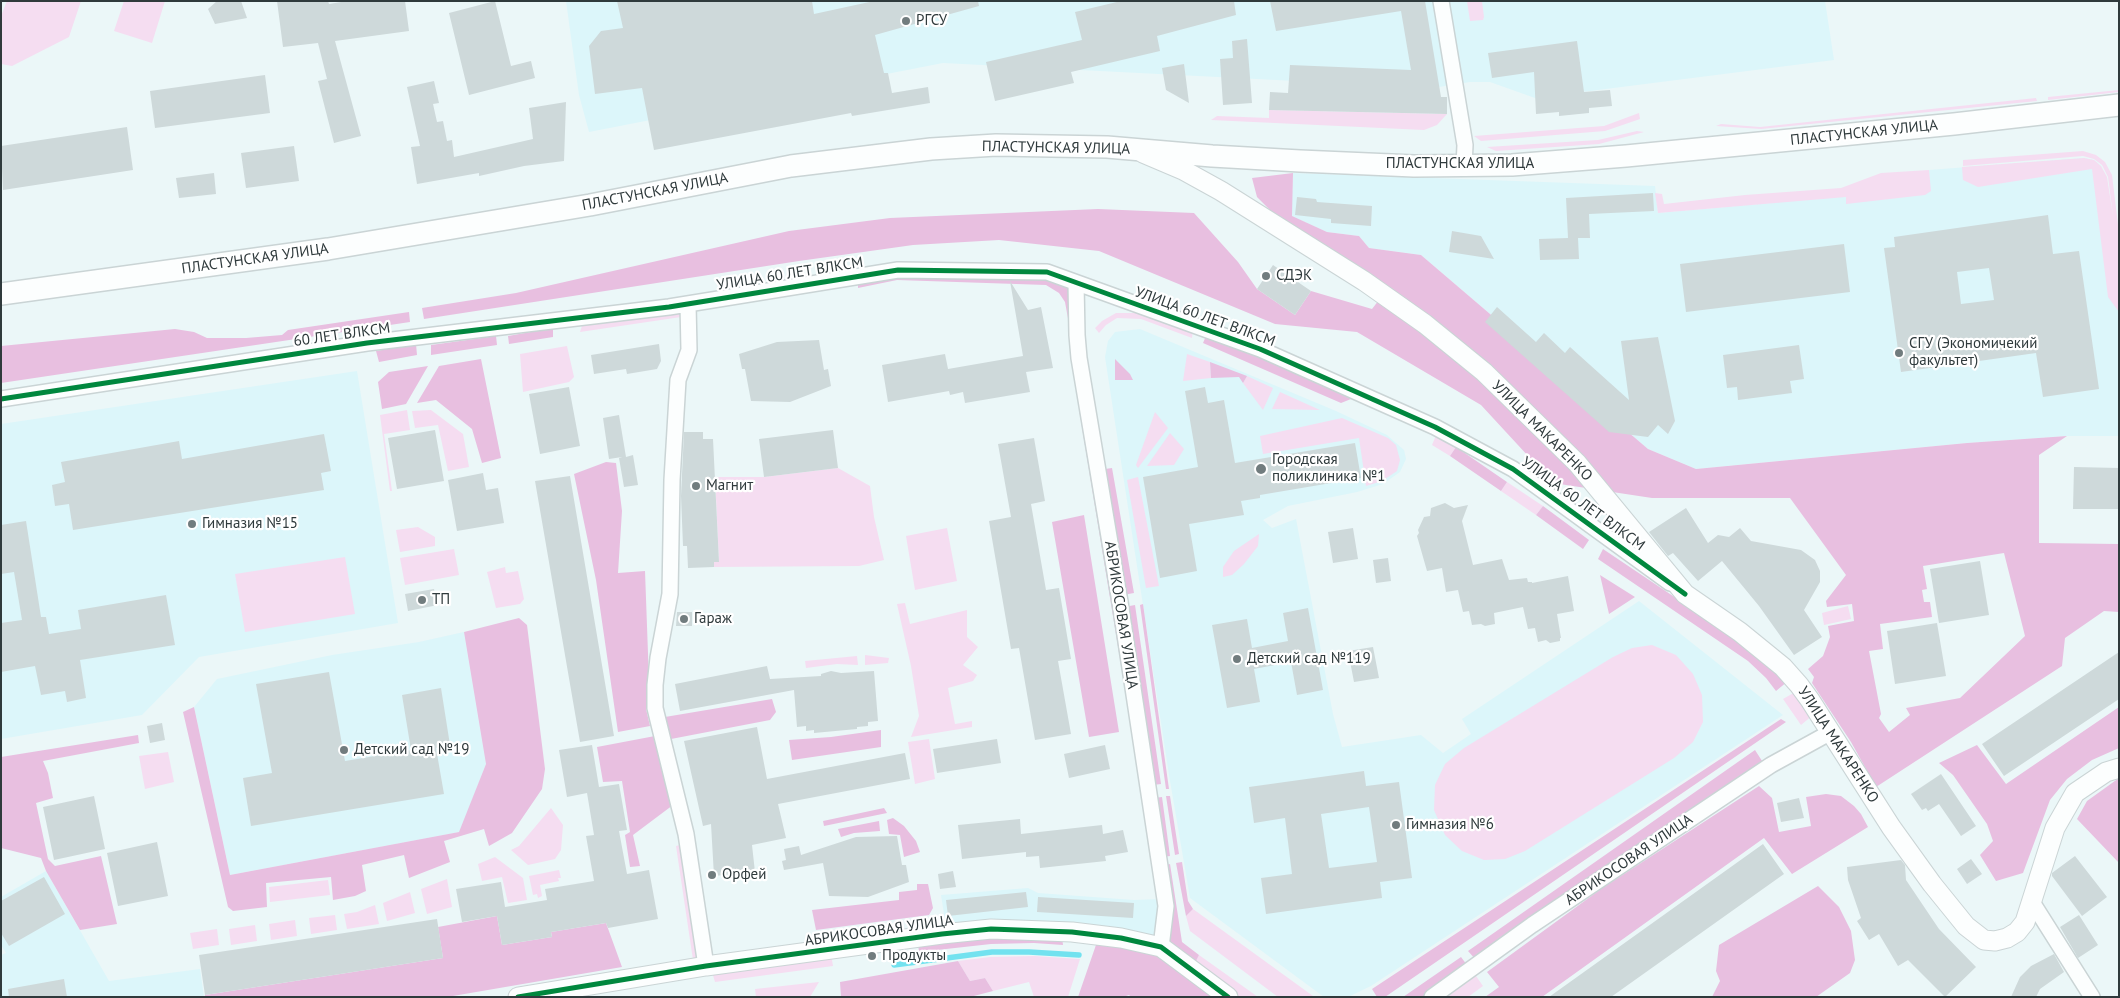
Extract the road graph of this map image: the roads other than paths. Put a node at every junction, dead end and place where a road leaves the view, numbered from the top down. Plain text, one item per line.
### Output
1 (1441, 1) edge
2 (2119, 105) edge
3 (1136, 149) junction
4 (1464, 166) junction
5 (1076, 283) junction
6 (1, 294) edge
7 (688, 304) junction
8 (1, 399) edge
9 (1685, 594) junction
10 (1831, 732) junction
11 (2119, 768) edge
12 (2032, 902) junction
13 (1161, 947) junction
14 (706, 966) junction
15 (518, 997) edge
16 (1228, 997) edge
17 (1432, 997) edge
18 (2092, 997) edge

1 - 4 street
2 - 4 main road, ПЛАСТУНСКАЯ УЛИЦА
3 - 4 main road, ПЛАСТУНСКАЯ УЛИЦА
3 - 6 main road, ПЛАСТУНСКАЯ УЛИЦА
3 - 9 street, УЛИЦА МАКАРЕНКО
5 - 7 street, УЛИЦА 60 ЛЕТ ВЛКСМ
5 - 9 street, УЛИЦА 60 ЛЕТ ВЛКСМ
5 - 13 street, АБРИКОСОВАЯ УЛИЦА
7 - 8 street, 60 ЛЕТ ВЛКСМ
7 - 14 street
9 - 10 street, УЛИЦА МАКАРЕНКО
10 - 12 street, УЛИЦА МАКАРЕНКО
10 - 17 street, АБРИКОСОВАЯ УЛИЦА
11 - 12 street, УЛИЦА МАКАРЕНКО
12 - 18 street
13 - 14 street, АБРИКОСОВАЯ УЛИЦА
13 - 16 street, АБРИКОСОВАЯ УЛИЦА
14 - 15 street, АБРИКОСОВАЯ УЛИЦА

